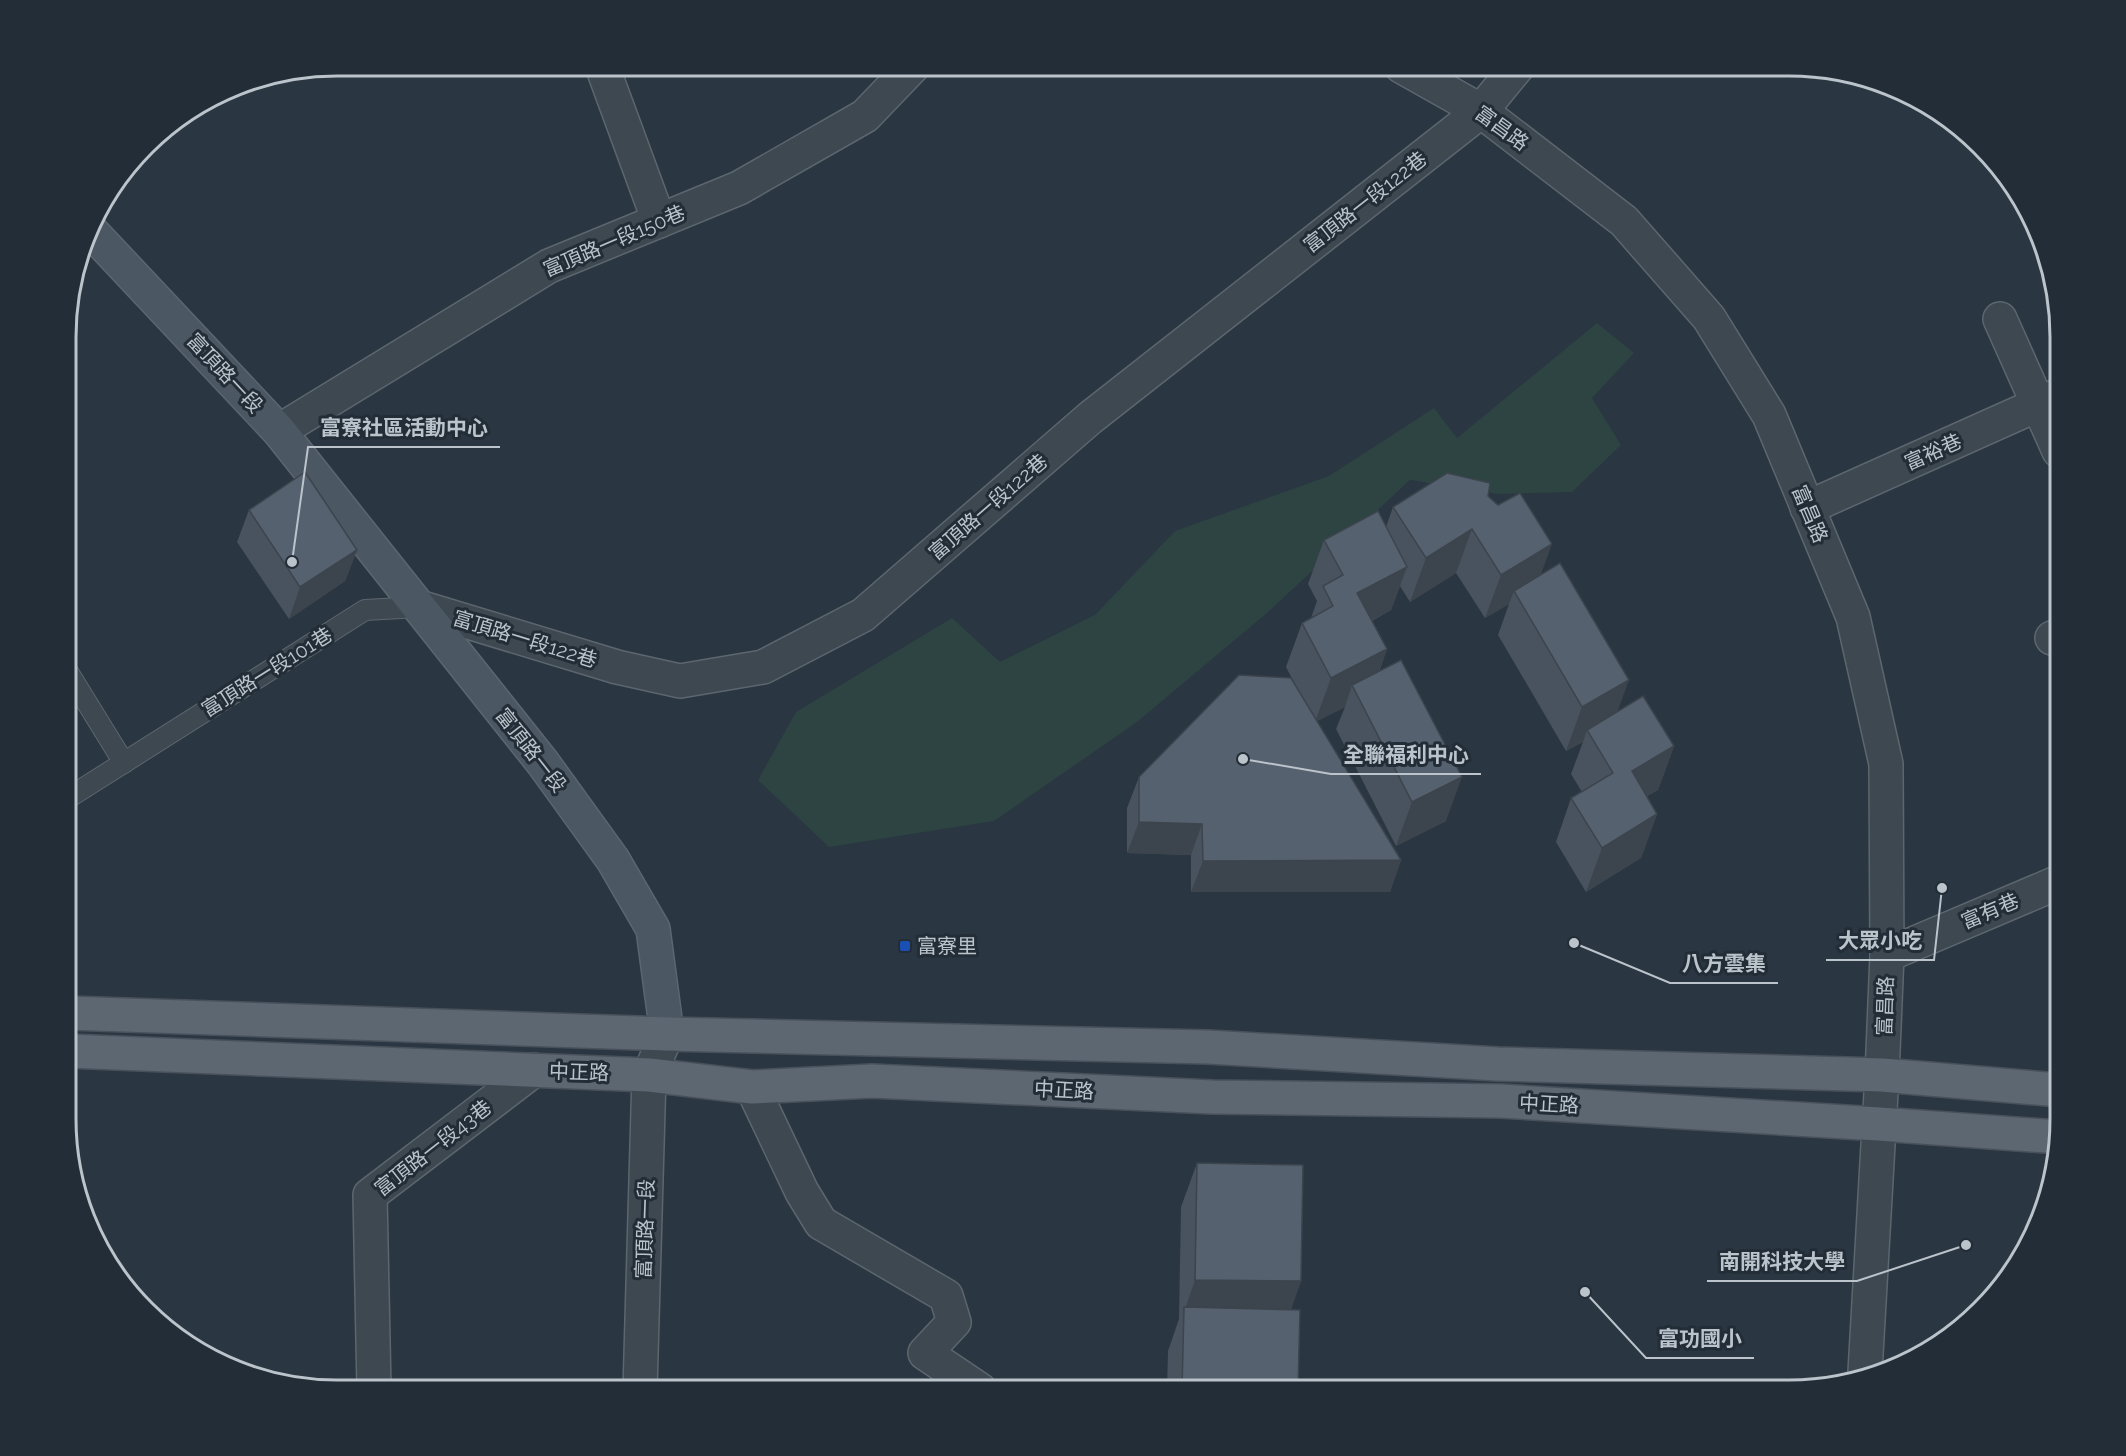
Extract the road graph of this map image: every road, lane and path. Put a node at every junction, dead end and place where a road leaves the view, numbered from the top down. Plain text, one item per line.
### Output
1 (606, 76) edge
2 (903, 76) edge
3 (1419, 76) edge
4 (1510, 76) edge
5 (1481, 111) junction
6 (658, 221) junction
7 (96, 237) edge
8 (2000, 319) dead end
9 (2049, 400) edge
10 (279, 431) junction
11 (1807, 508) junction
12 (419, 607) junction
13 (76, 685) edge
14 (124, 763) junction
15 (76, 793) edge
16 (2050, 886) edge
17 (1887, 955) junction
18 (76, 1013) edge
19 (667, 1034) junction
20 (76, 1051) edge
21 (534, 1070) junction
22 (649, 1075) junction
23 (1882, 1075) junction
24 (752, 1087) junction
25 (2050, 1089) edge
26 (1879, 1124) junction
27 (2049, 1136) edge
28 (1865, 1368) edge
29 (374, 1380) edge
30 (640, 1380) edge
31 (965, 1380) edge

1 - 6 street
2 - 6 street, 富頂路一段150巷
3 - 5 street, 富昌路
4 - 5 street, 富頂路一段122巷
5 - 11 street, 富昌路
5 - 12 street, 富頂路一段122巷
6 - 10 street, 富頂路一段150巷
7 - 10 street, 富頂路一段
8 - 9 street
9 - 11 street, 富裕巷
10 - 12 street, 富頂路一段
11 - 17 street, 富昌路
12 - 14 lane, 富頂路一段101巷
12 - 19 street, 富頂路一段
13 - 14 lane
14 - 15 lane, 富頂路一段101巷
16 - 17 street, 富有巷
17 - 23 street, 富昌路
18 - 19 main road, 中正路
19 - 22 street, 富頂路一段
19 - 23 main road, 中正路
20 - 21 main road, 中正路
21 - 22 main road, 中正路
21 - 29 street, 富頂路一段43巷
22 - 24 main road, 中正路
22 - 30 street, 富頂路一段
23 - 25 main road, 中正路
23 - 26 street, 富昌路
24 - 26 main road, 中正路
24 - 31 street
26 - 27 main road, 中正路
26 - 28 street, 富昌路

